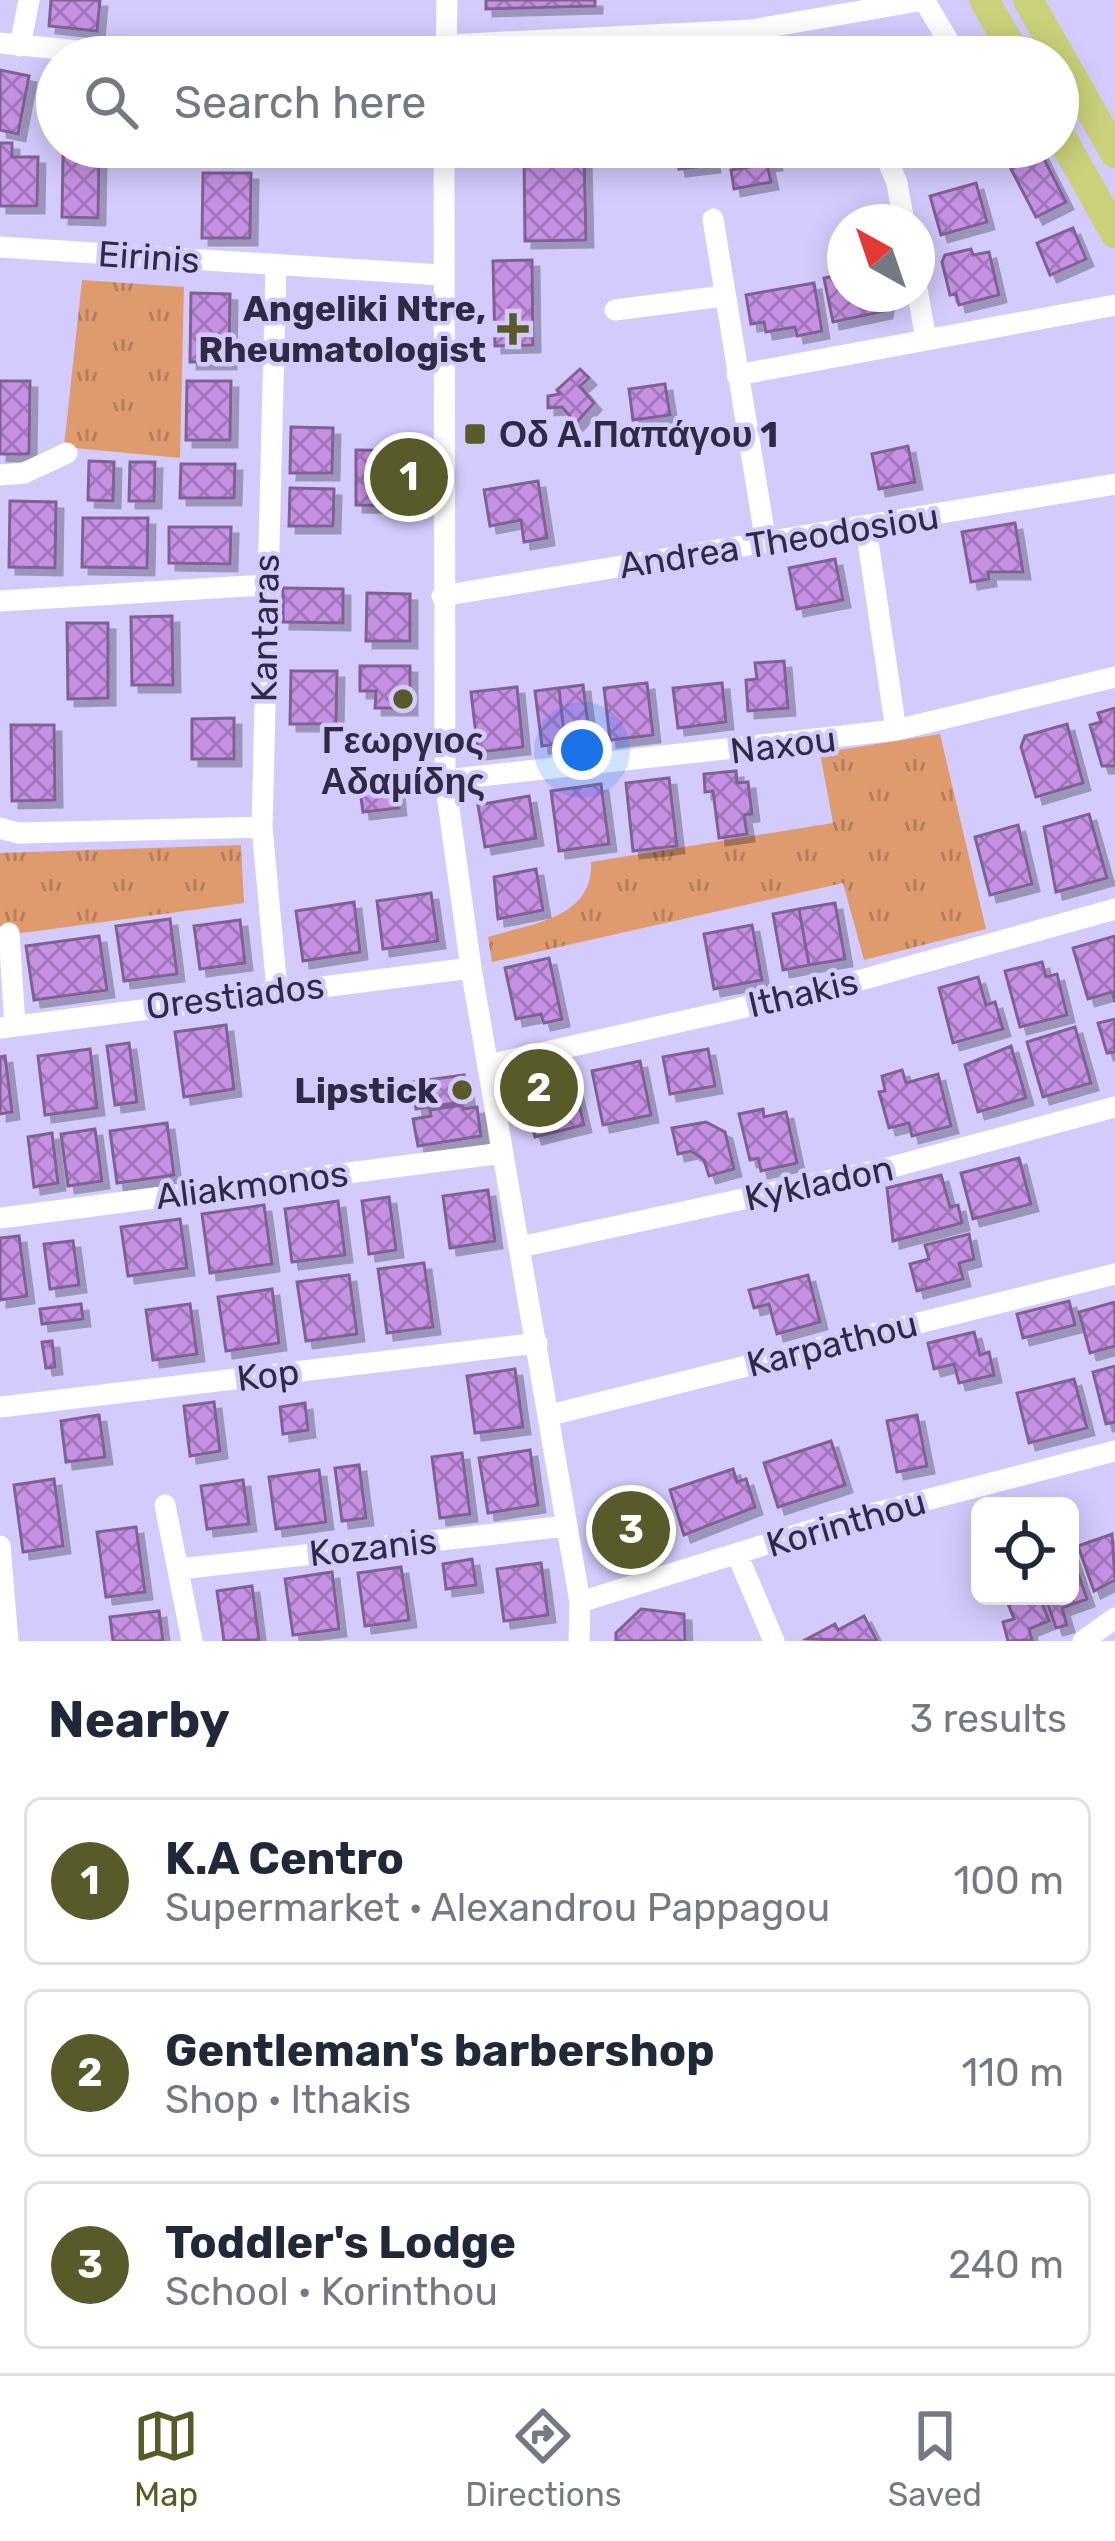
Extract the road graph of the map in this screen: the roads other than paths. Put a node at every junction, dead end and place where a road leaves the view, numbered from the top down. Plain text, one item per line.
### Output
1 (29, 0) edge
2 (447, 0) edge
3 (984, 0) edge
4 (1028, 0) edge
5 (751, 30) junction
6 (446, 36) edge
7 (664, 36) edge
8 (751, 36) edge
9 (945, 36) edge
10 (1005, 36) edge
11 (1048, 36) edge
12 (10, 44) edge
13 (1079, 90) edge
14 (1115, 153) edge
15 (444, 168) edge
16 (888, 168) edge
17 (1079, 168) edge
18 (899, 204) edge
19 (713, 219) dead end
20 (1115, 233) edge
21 (0, 247) edge
22 (276, 265) junction
23 (442, 275) junction
24 (723, 296) junction
25 (1115, 305) edge
26 (615, 310) dead end
27 (921, 312) edge
28 (926, 339) junction
29 (737, 375) junction
30 (68, 453) dead end
31 (0, 476) edge
32 (1115, 484) edge
33 (866, 528) junction
34 (766, 543) junction
35 (265, 585) junction
36 (442, 596) junction
37 (0, 601) edge
38 (1115, 677) edge
39 (896, 730) junction
40 (445, 780) junction
41 (262, 827) junction
42 (0, 828) edge
43 (1115, 910) edge
44 (9, 933) dead end
45 (471, 968) junction
46 (277, 990) junction
47 (8, 1027) edge
48 (488, 1065) junction
49 (1115, 1107) edge
50 (503, 1153) junction
51 (0, 1218) edge
52 (520, 1247) junction
53 (1115, 1274) edge
54 (537, 1343) junction
55 (0, 1407) edge
56 (550, 1415) junction
57 (1115, 1451) edge
58 (166, 1505) dead end
59 (567, 1526) junction
60 (0, 1546) edge
61 (737, 1554) junction
62 (179, 1569) junction
63 (580, 1602) junction
64 (1115, 1618) edge
65 (8, 1641) edge
66 (192, 1641) edge
67 (579, 1641) edge
68 (774, 1641) edge
69 (1083, 1641) edge

1 - 12 street
2 - 6 street
3 - 10 highway
4 - 11 highway
5 - 7 street
5 - 8 street
5 - 9 street
13 - 14 highway
15 - 23 street
16 - 18 street
17 - 20 highway
19 - 24 street
21 - 22 street, Eirinis
22 - 23 street, Eirinis
22 - 35 street, Kantaras
23 - 36 street
24 - 26 street
24 - 29 street
25 - 28 street
27 - 28 street
28 - 29 street
29 - 34 street
30 - 31 street
32 - 33 street, Andrea Theodosiou
33 - 34 street, Andrea Theodosiou
33 - 39 street
34 - 36 street, Andrea Theodosiou
35 - 37 street
35 - 41 street, Kantaras
36 - 40 street
38 - 39 street, Naxou
39 - 40 street, Naxou
40 - 45 street
41 - 42 street
41 - 46 street, Kantaras
43 - 48 street, Ithakis
44 - 47 street
45 - 46 street, Orestiados
45 - 48 street
46 - 47 street, Orestiados
48 - 50 street
49 - 52 street, Kykladon
50 - 51 street, Aliakmonos
50 - 52 street
52 - 54 street
53 - 56 street, Karpathou
54 - 55 street, Kop
54 - 56 street
56 - 59 street
57 - 61 street, Korinthou
58 - 62 street
59 - 62 street, Kozanis
59 - 63 street
60 - 65 street
61 - 63 street, Korinthou
61 - 68 street
62 - 66 street
63 - 67 street
64 - 69 street

